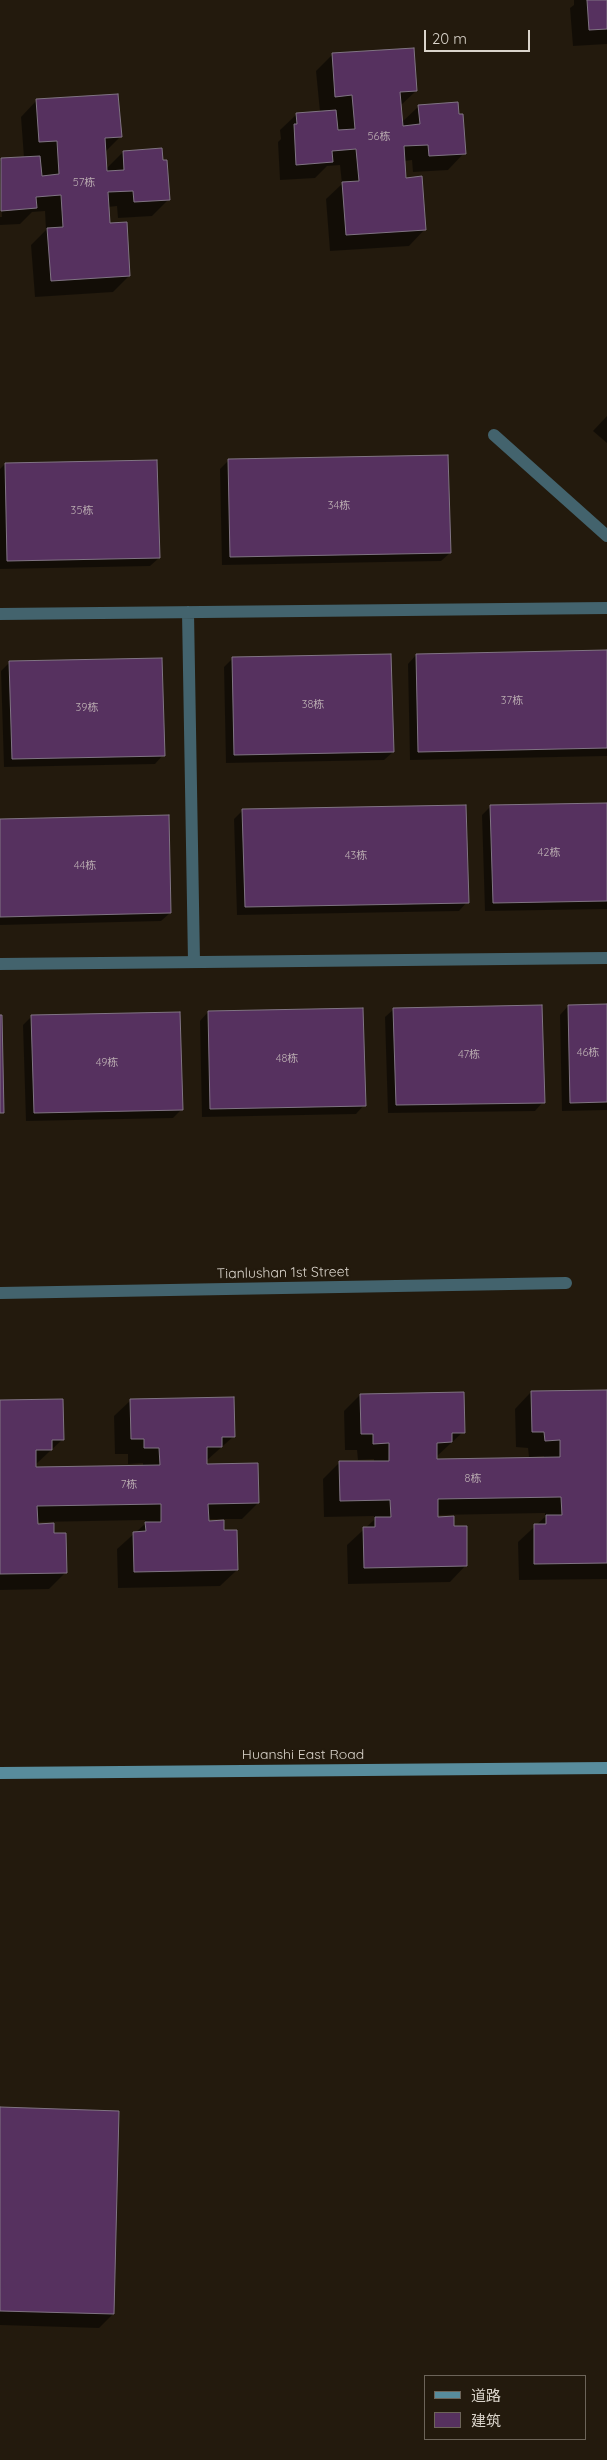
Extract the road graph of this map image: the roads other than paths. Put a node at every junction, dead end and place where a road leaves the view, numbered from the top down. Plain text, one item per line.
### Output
1 (494, 435) dead end
2 (607, 536) edge
3 (607, 608) edge
4 (188, 612) junction
5 (0, 614) edge
6 (607, 958) edge
7 (194, 962) junction
8 (0, 964) edge
9 (566, 1284) dead end
10 (0, 1293) edge
11 (607, 1768) edge
12 (0, 1773) edge

1 - 2 lane
3 - 4 lane
4 - 5 lane
4 - 7 lane
6 - 7 lane
7 - 8 lane
9 - 10 lane, Tianlushan 1st Street
11 - 12 street, Huanshi East Road

